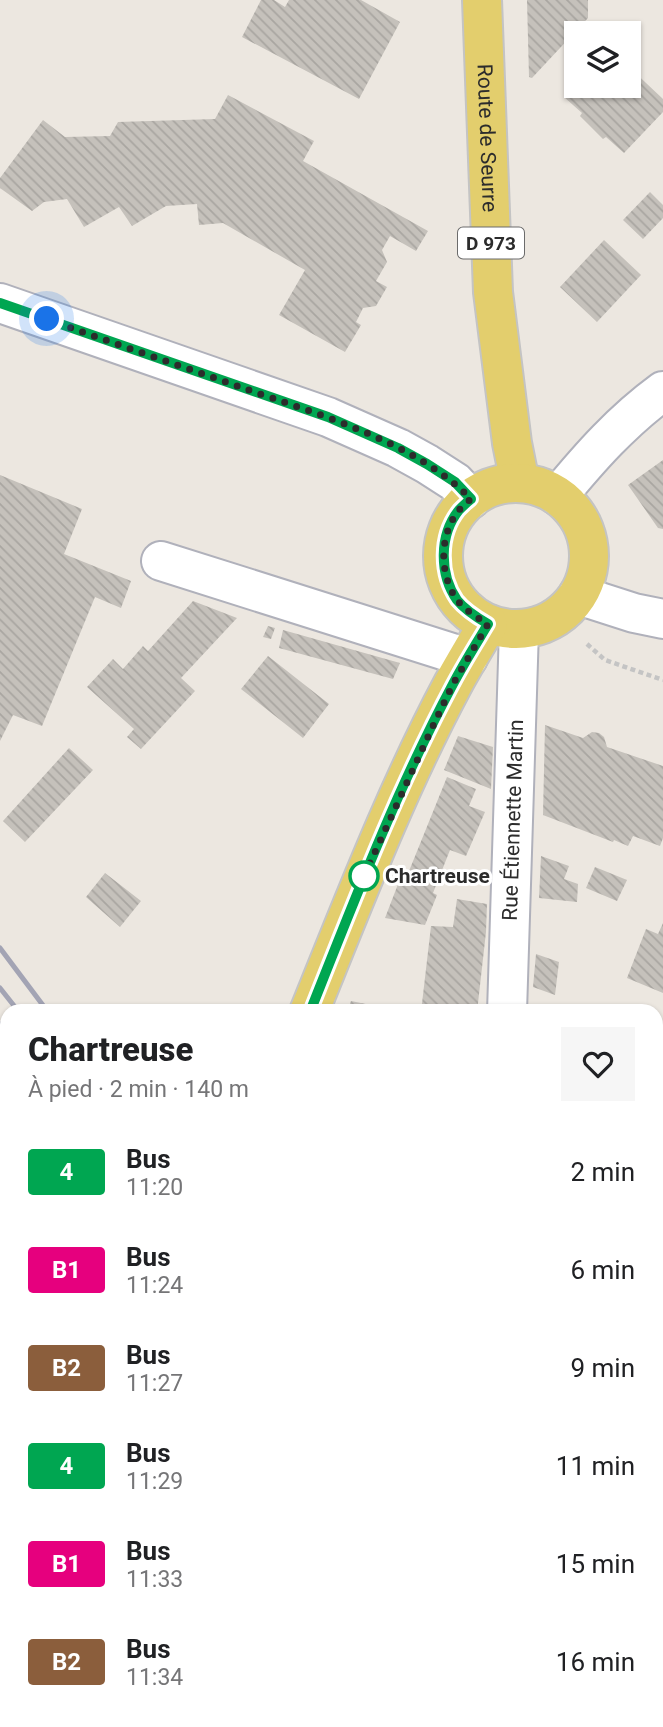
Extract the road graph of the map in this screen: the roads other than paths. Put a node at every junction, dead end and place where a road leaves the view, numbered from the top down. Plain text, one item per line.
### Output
1 (482, 0) edge
2 (0, 303) edge
3 (663, 391) edge
4 (520, 483) junction
5 (558, 496) junction
6 (471, 499) junction
7 (161, 561) dead end
8 (578, 595) junction
9 (663, 619) edge
10 (503, 627) junction
11 (468, 658) junction
12 (312, 1004) edge
13 (507, 1004) edge

1 - 4 main road, Route de Seurre / D 973
2 - 6 street
3 - 5 street
4 - 5 main road
4 - 6 main road
5 - 8 main road
6 - 10 main road
7 - 11 street
8 - 9 street
8 - 10 main road
10 - 11 main road
10 - 13 street, Rue Étiennette Martin
11 - 12 main road

